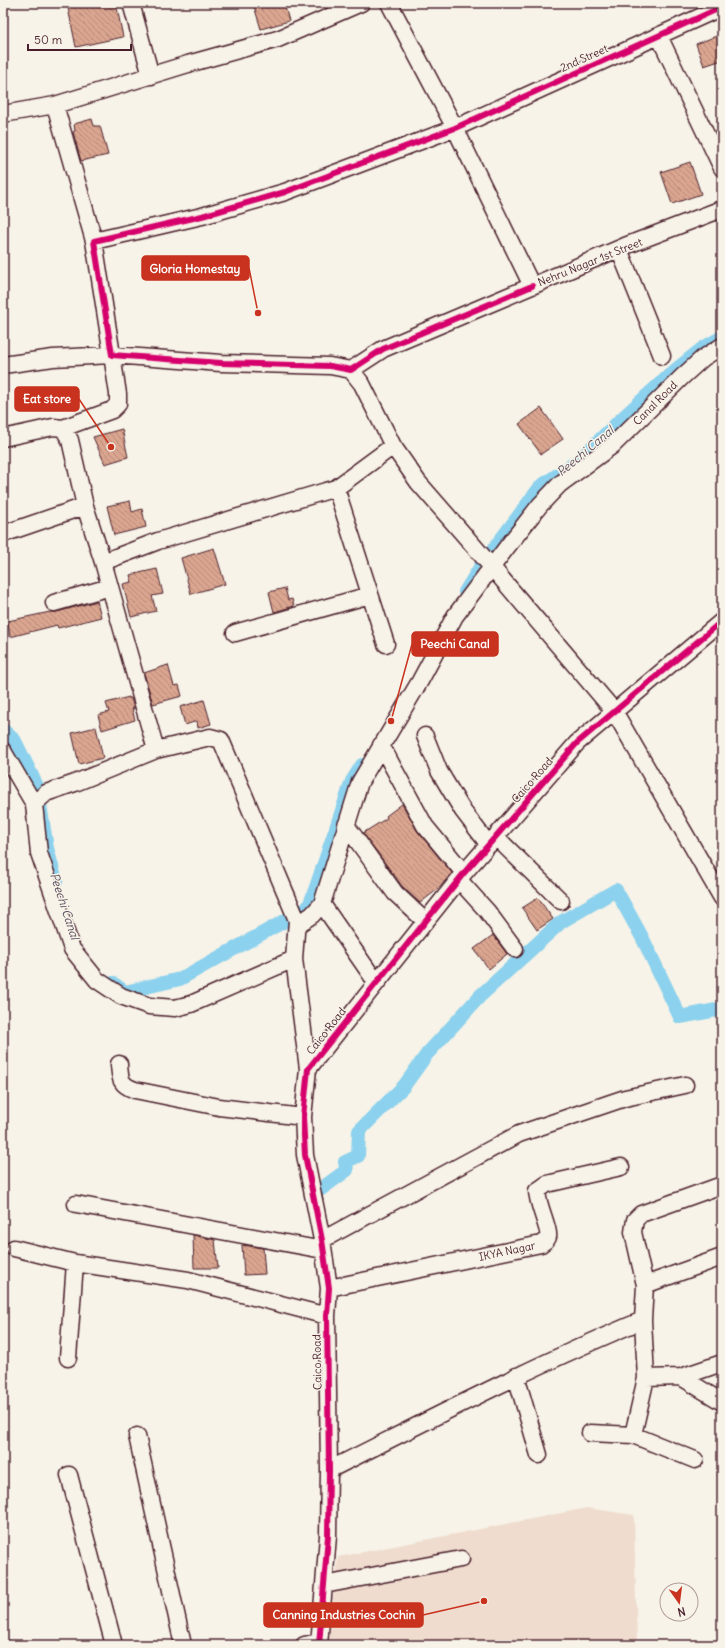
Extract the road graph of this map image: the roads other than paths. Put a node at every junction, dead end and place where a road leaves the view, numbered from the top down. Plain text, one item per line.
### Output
1 (131, 3) edge
2 (361, 3) edge
3 (389, 3) edge
4 (722, 6) edge
5 (659, 36) junction
6 (150, 76) junction
7 (55, 105) junction
8 (3, 114) edge
9 (454, 128) junction
10 (722, 168) edge
11 (722, 209) edge
12 (94, 241) junction
13 (618, 249) junction
14 (532, 286) junction
15 (722, 346) edge
16 (112, 355) junction
17 (662, 356) dead end
18 (3, 365) edge
19 (351, 370) junction
20 (64, 428) junction
21 (3, 438) edge
22 (392, 446) junction
23 (336, 488) junction
24 (85, 506) junction
25 (3, 534) edge
26 (486, 561) junction
27 (103, 562) junction
28 (110, 587) junction
29 (370, 595) junction
30 (54, 603) dead end
31 (722, 621) edge
32 (235, 633) dead end
33 (386, 644) dead end
34 (614, 712) junction
35 (425, 736) dead end
36 (381, 745) junction
37 (156, 750) junction
38 (3, 751) edge
39 (34, 804) junction
40 (346, 825) junction
41 (492, 841) junction
42 (461, 877) junction
43 (722, 898) edge
44 (561, 900) dead end
45 (322, 904) junction
46 (295, 917) junction
47 (425, 922) junction
48 (515, 948) dead end
49 (294, 959) junction
50 (376, 982) junction
51 (119, 1064) dead end
52 (308, 1069) junction
53 (685, 1085) dead end
54 (304, 1117) junction
55 (621, 1167) dead end
56 (722, 1185) edge
57 (76, 1204) dead end
58 (323, 1245) junction
59 (14, 1248) dead end
60 (722, 1257) edge
61 (75, 1263) junction
62 (645, 1285) junction
63 (329, 1288) junction
64 (327, 1316) junction
65 (644, 1320) junction
66 (68, 1358) dead end
67 (722, 1363) edge
68 (516, 1376) junction
69 (682, 1376) junction
70 (646, 1378) junction
71 (722, 1402) edge
72 (590, 1434) dead end
73 (633, 1435) junction
74 (137, 1436) dead end
75 (539, 1455) dead end
76 (696, 1460) dead end
77 (329, 1470) junction
78 (69, 1475) dead end
79 (461, 1559) dead end
80 (324, 1586) junction
81 (314, 1644) edge
82 (114, 1645) edge
83 (183, 1645) edge

1 - 6 street
2 - 6 street
3 - 9 street, Nehru Nagar 1st Street
4 - 5 street, 2nd Street
5 - 9 street, 2nd Street
5 - 10 street
6 - 7 street
7 - 8 street
7 - 12 street
9 - 12 street, 2nd Street
9 - 14 street, Nehru Nagar 1st Street
11 - 13 street, Nehru Nagar 1st Street
12 - 16 street
13 - 14 street, Nehru Nagar 1st Street
13 - 17 street
14 - 19 street
15 - 26 street, Canal Road
16 - 18 street
16 - 19 street
16 - 20 street
19 - 22 street
20 - 21 street
20 - 24 street
22 - 23 street
22 - 26 street
23 - 27 street
23 - 29 street
24 - 25 street
24 - 27 street
26 - 34 street
26 - 36 street, Canal Road
27 - 28 street
28 - 30 street
28 - 37 street
29 - 32 street
29 - 33 street
31 - 34 street, Caico Road
34 - 41 street, Caico Road
34 - 43 street
35 - 41 street
36 - 40 street, Canal Road
36 - 42 street
37 - 39 street
37 - 46 street
38 - 39 street
39 - 49 street
40 - 45 street, Canal Road
40 - 47 street
41 - 42 street, Caico Road
41 - 44 street
42 - 47 street, Caico Road
42 - 48 street
45 - 46 street
45 - 50 street
46 - 49 street
47 - 50 street, Caico Road
49 - 52 street
50 - 52 street, Caico Road
51 - 54 street
52 - 54 street, Caico Road
53 - 58 street
54 - 58 street, Caico Road
55 - 63 street, IKYA Nagar
56 - 62 street
57 - 58 street
58 - 63 street, Caico Road
59 - 61 street
60 - 62 street
61 - 64 street
61 - 66 street
62 - 65 street
63 - 64 street, Caico Road
64 - 77 street, Caico Road
65 - 68 street
65 - 70 street
67 - 69 street
68 - 75 street
68 - 77 street
69 - 70 street
69 - 71 street
70 - 73 street
72 - 73 street
73 - 76 street
74 - 83 street
77 - 80 street, Caico Road
78 - 82 street
79 - 80 street
80 - 81 street, Caico Road

